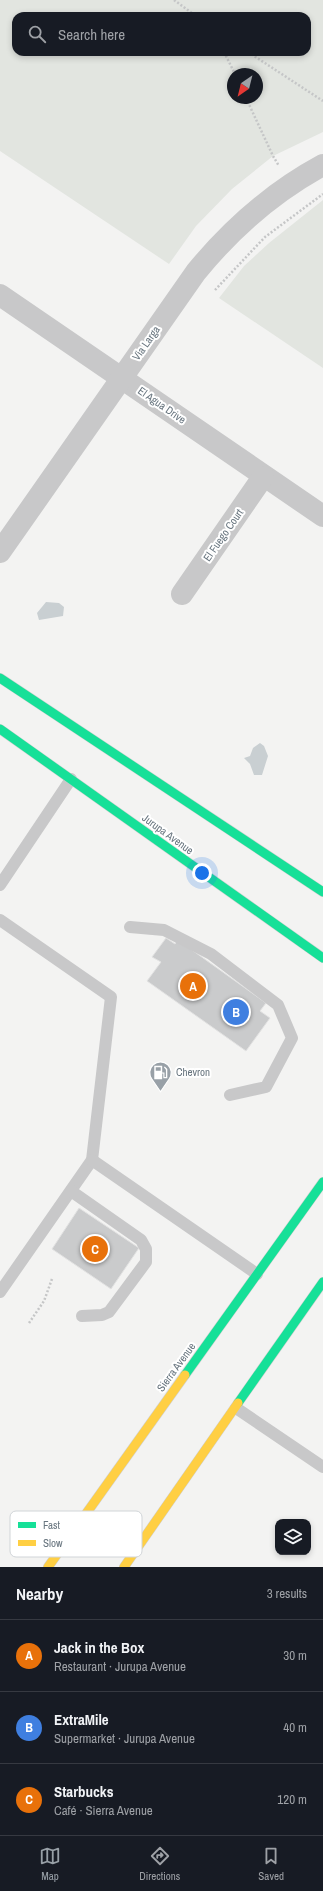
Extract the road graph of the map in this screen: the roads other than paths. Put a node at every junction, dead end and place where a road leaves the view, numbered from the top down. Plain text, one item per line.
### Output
1 (323, 164) edge
2 (0, 295) edge
3 (122, 377) junction
4 (263, 477) junction
5 (323, 516) edge
6 (0, 552) edge
7 (182, 594) dead end
8 (0, 678) edge
9 (0, 729) edge
10 (71, 779) junction
11 (0, 885) edge
12 (323, 892) edge
13 (0, 920) edge
14 (130, 927) dead end
15 (323, 958) edge
16 (230, 1095) dead end
17 (92, 1160) junction
18 (323, 1182) edge
19 (71, 1191) junction
20 (257, 1274) junction
21 (323, 1282) edge
22 (0, 1292) edge
23 (82, 1316) dead end
24 (236, 1408) junction
25 (323, 1467) edge
26 (88, 1511) edge
27 (142, 1541) edge
28 (55, 1557) edge
29 (131, 1557) edge
30 (48, 1567) edge
31 (124, 1567) edge

1 - 3 street, Via Larga
2 - 3 street, El Agua Drive
3 - 4 street, El Agua Drive
3 - 6 street, Via Larga
4 - 5 street, El Agua Drive
4 - 7 street, El Fuego Court
8 - 12 main road
9 - 10 main road, Jurupa Avenue
10 - 11 lane
10 - 15 main road, Jurupa Avenue
13 - 17 lane
14 - 16 lane
17 - 19 lane
17 - 20 lane
18 - 20 main road, Sierra Avenue
19 - 22 lane
19 - 23 lane
20 - 26 main road, Sierra Avenue
21 - 24 main road
24 - 25 lane
24 - 27 main road
28 - 30 main road, Sierra Avenue
29 - 31 main road

